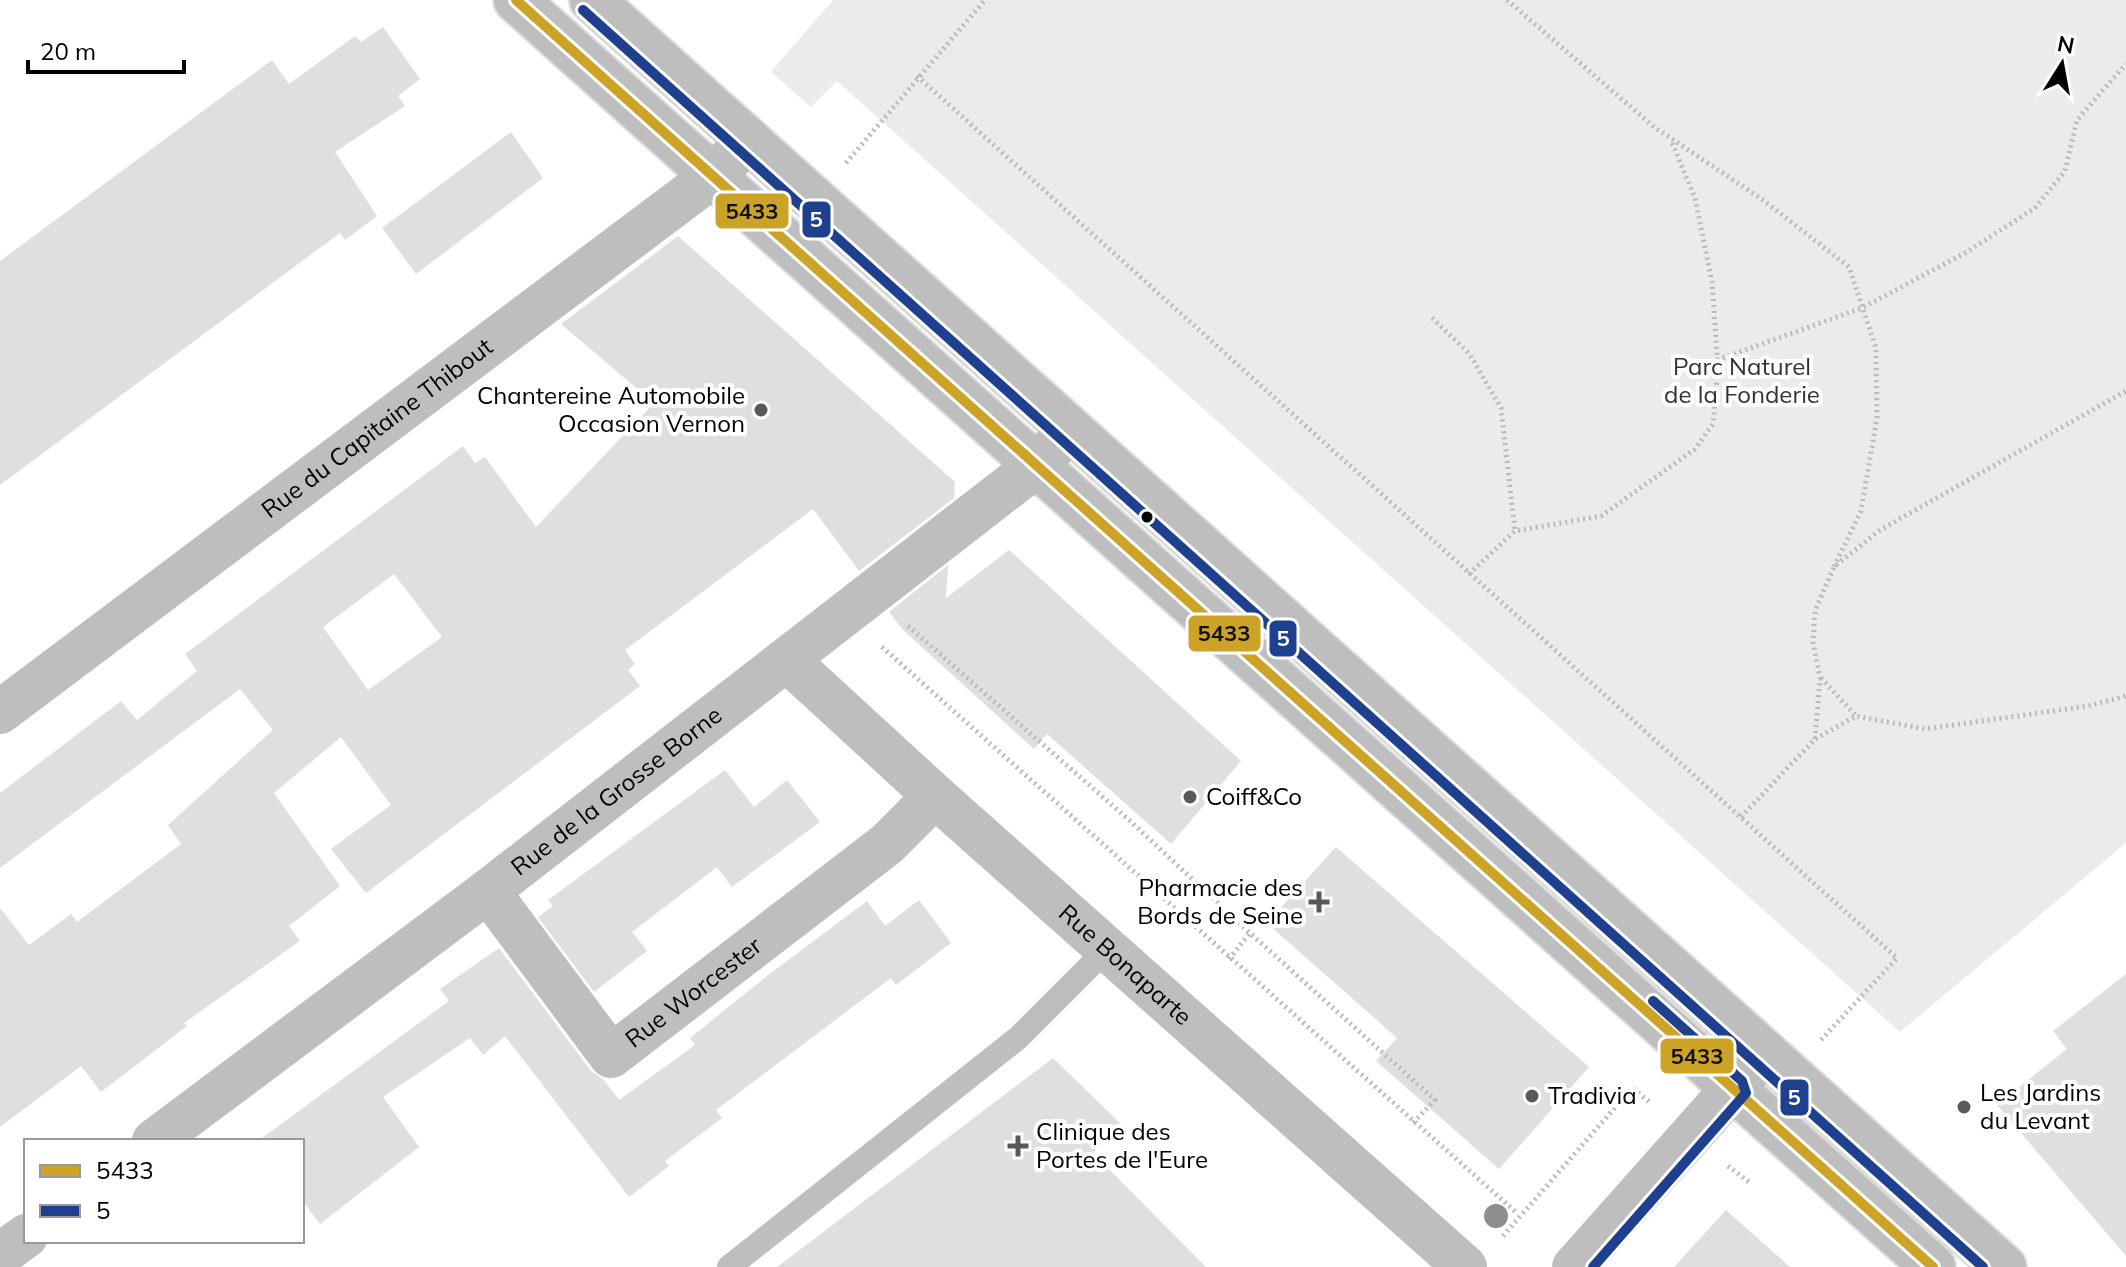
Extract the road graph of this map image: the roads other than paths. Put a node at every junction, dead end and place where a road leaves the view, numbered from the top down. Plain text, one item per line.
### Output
1 (516, 0) edge
2 (592, 0) edge
3 (749, 140) junction
4 (713, 176) junction
5 (1070, 429) junction
6 (1037, 465) junction
7 (788, 661) junction
8 (0, 712) edge
9 (935, 796) junction
10 (488, 891) junction
11 (1108, 948) junction
12 (1765, 1052) junction
13 (1732, 1090) junction
14 (157, 1139) edge
15 (24, 1237) edge
16 (0, 1255) edge
17 (729, 1267) edge
18 (1465, 1267) edge
19 (1574, 1267) edge
20 (1933, 1267) edge
21 (2004, 1267) edge

1 - 4 street
2 - 3 street
3 - 4 street, Rue du Capitaine Thibout
3 - 5 street
4 - 6 street
4 - 8 street, Rue du Capitaine Thibout
5 - 6 street, Rue de la Grosse Borne
5 - 12 street
6 - 7 street, Rue de la Grosse Borne
6 - 13 street
7 - 9 street, Rue Bonaparte
7 - 10 street, Rue de la Grosse Borne
9 - 10 street, Rue Worcester
9 - 11 street, Rue Bonaparte
10 - 14 street, Rue de la Grosse Borne
11 - 17 lane
11 - 18 street, Rue Bonaparte
12 - 13 street
12 - 21 street
13 - 19 street
13 - 20 street
15 - 16 street

